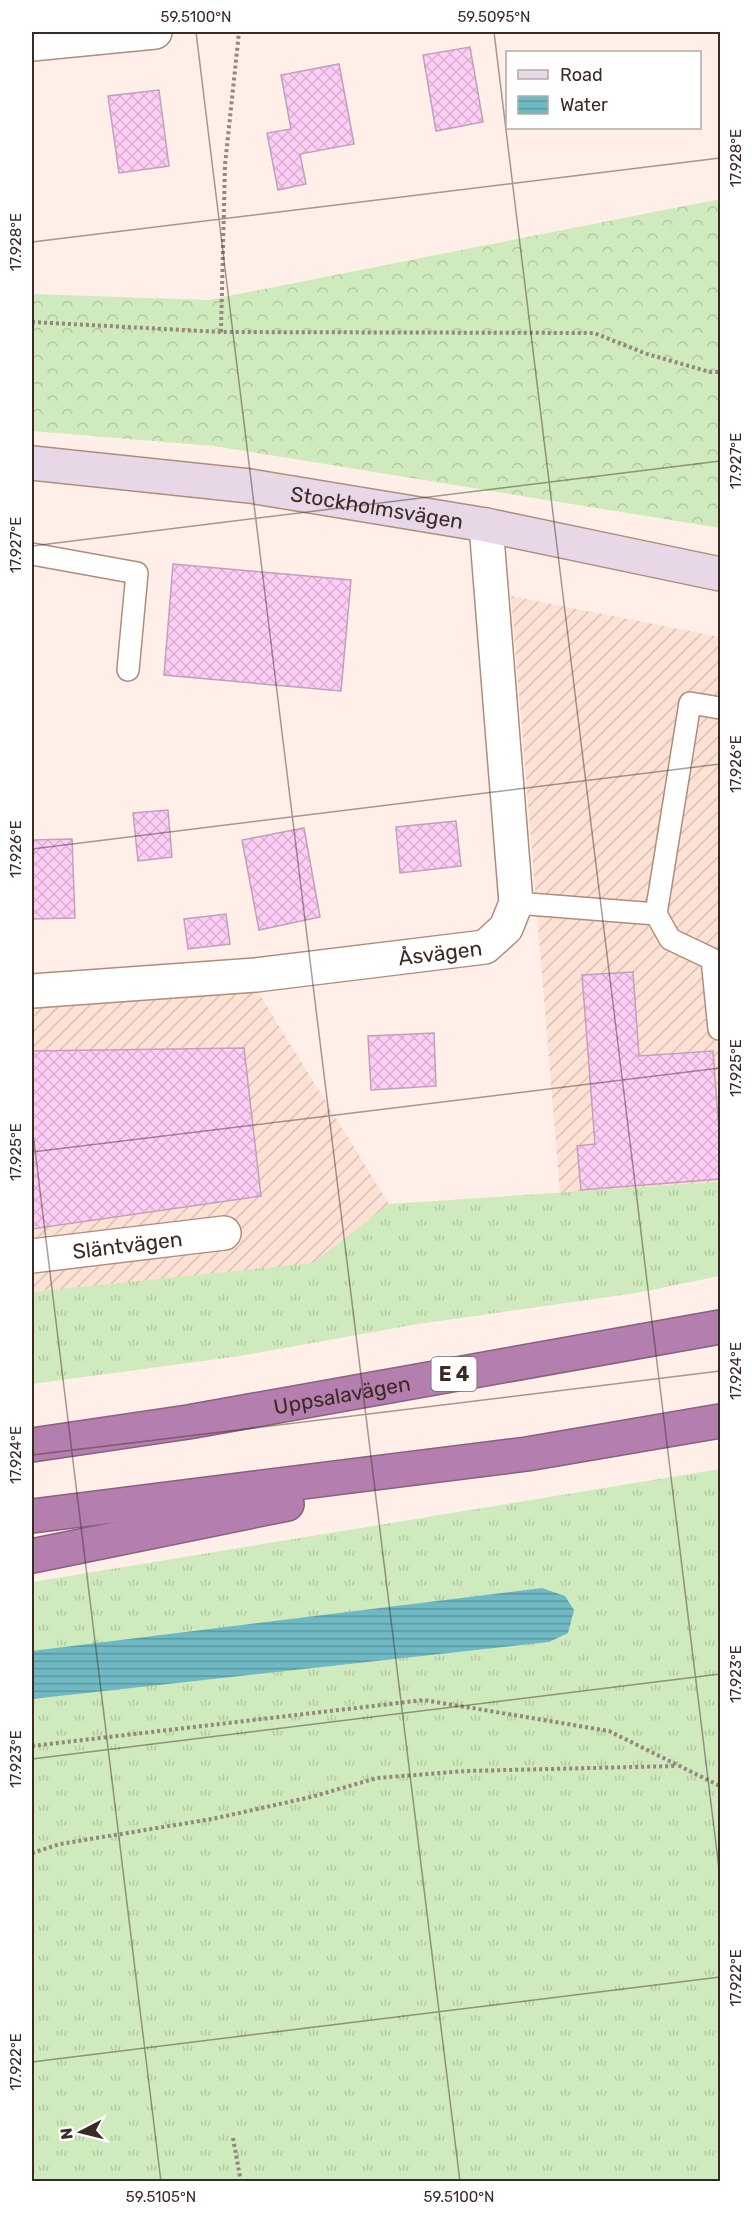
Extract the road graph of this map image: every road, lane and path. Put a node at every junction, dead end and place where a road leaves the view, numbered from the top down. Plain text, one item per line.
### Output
1 (155, 32) edge
2 (239, 32) edge
3 (32, 44) edge
4 (32, 322) edge
5 (221, 333) junction
6 (720, 372) edge
7 (32, 463) edge
8 (486, 525) junction
9 (32, 554) edge
10 (720, 574) edge
11 (128, 670) dead end
12 (720, 708) edge
13 (516, 903) junction
14 (656, 914) junction
15 (32, 991) edge
16 (719, 1029) edge
17 (224, 1233) dead end
18 (32, 1256) edge
19 (720, 1327) edge
20 (720, 1421) edge
21 (188, 1422) junction
22 (32, 1434) edge
23 (32, 1445) edge
24 (527, 1454) junction
25 (32, 1516) edge
26 (32, 1556) edge
27 (32, 1746) edge
28 (679, 1766) junction
29 (720, 1786) edge
30 (32, 1853) edge
31 (233, 2138) dead end
32 (241, 2181) edge

1 - 3 street
2 - 5 path
4 - 5 path
5 - 6 path
7 - 8 main road, Stockholmsvägen
8 - 10 main road, Stockholmsvägen
8 - 13 street, Åsvägen
9 - 11 lane
12 - 14 lane
13 - 14 lane
13 - 15 street, Åsvägen
14 - 16 lane
17 - 18 street, Släntvägen
19 - 21 highway, Uppsalavägen / E 4
20 - 24 highway
21 - 22 highway
21 - 23 highway, Uppsalavägen / E 4
24 - 25 highway
24 - 26 highway
27 - 28 path
28 - 29 path
28 - 30 path
31 - 32 path

